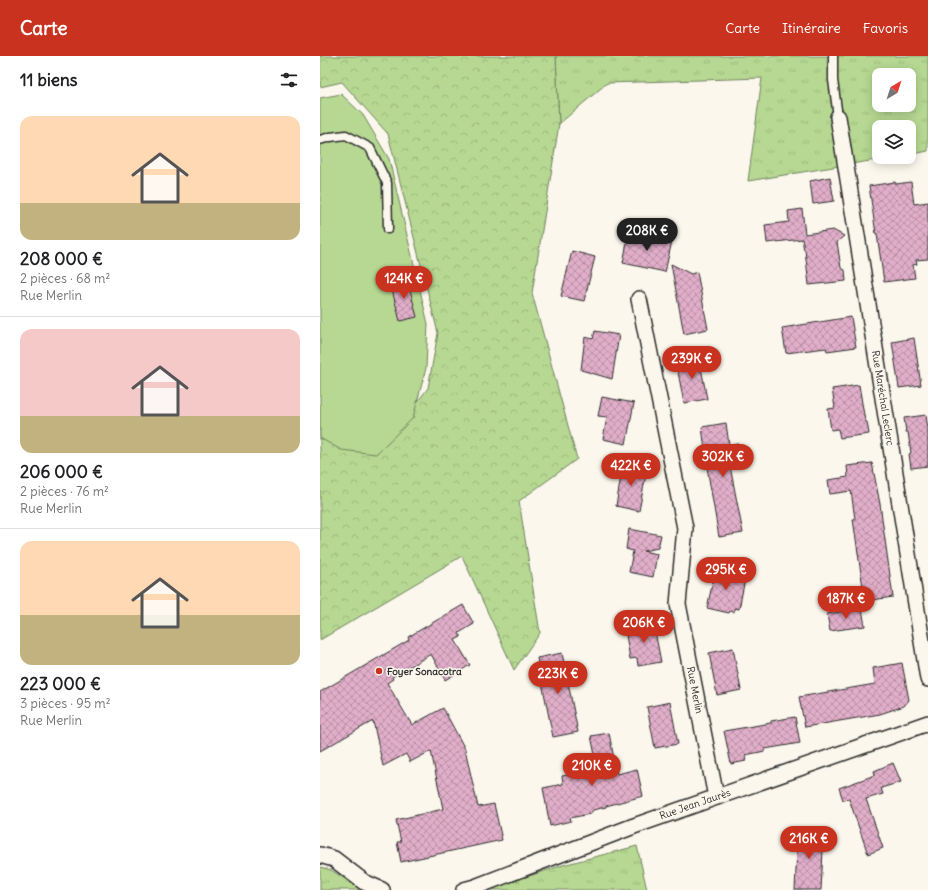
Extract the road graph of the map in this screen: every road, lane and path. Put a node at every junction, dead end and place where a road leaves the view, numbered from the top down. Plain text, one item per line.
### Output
1 (833, 56) edge
2 (838, 117) joint
3 (320, 140) edge
4 (388, 229) dead end
5 (639, 299) dead end
6 (928, 679) edge
7 (928, 722) edge
8 (716, 797) junction
9 (320, 855) edge
10 (382, 890) edge
11 (464, 890) edge

1 - 2 lane
2 - 6 street, Rue Maréchal Leclerc
3 - 4 lane
5 - 8 street, Rue Merlin
7 - 8 street, Rue Jean Jaurès
8 - 11 street, Rue Jean Jaurès
9 - 10 street

